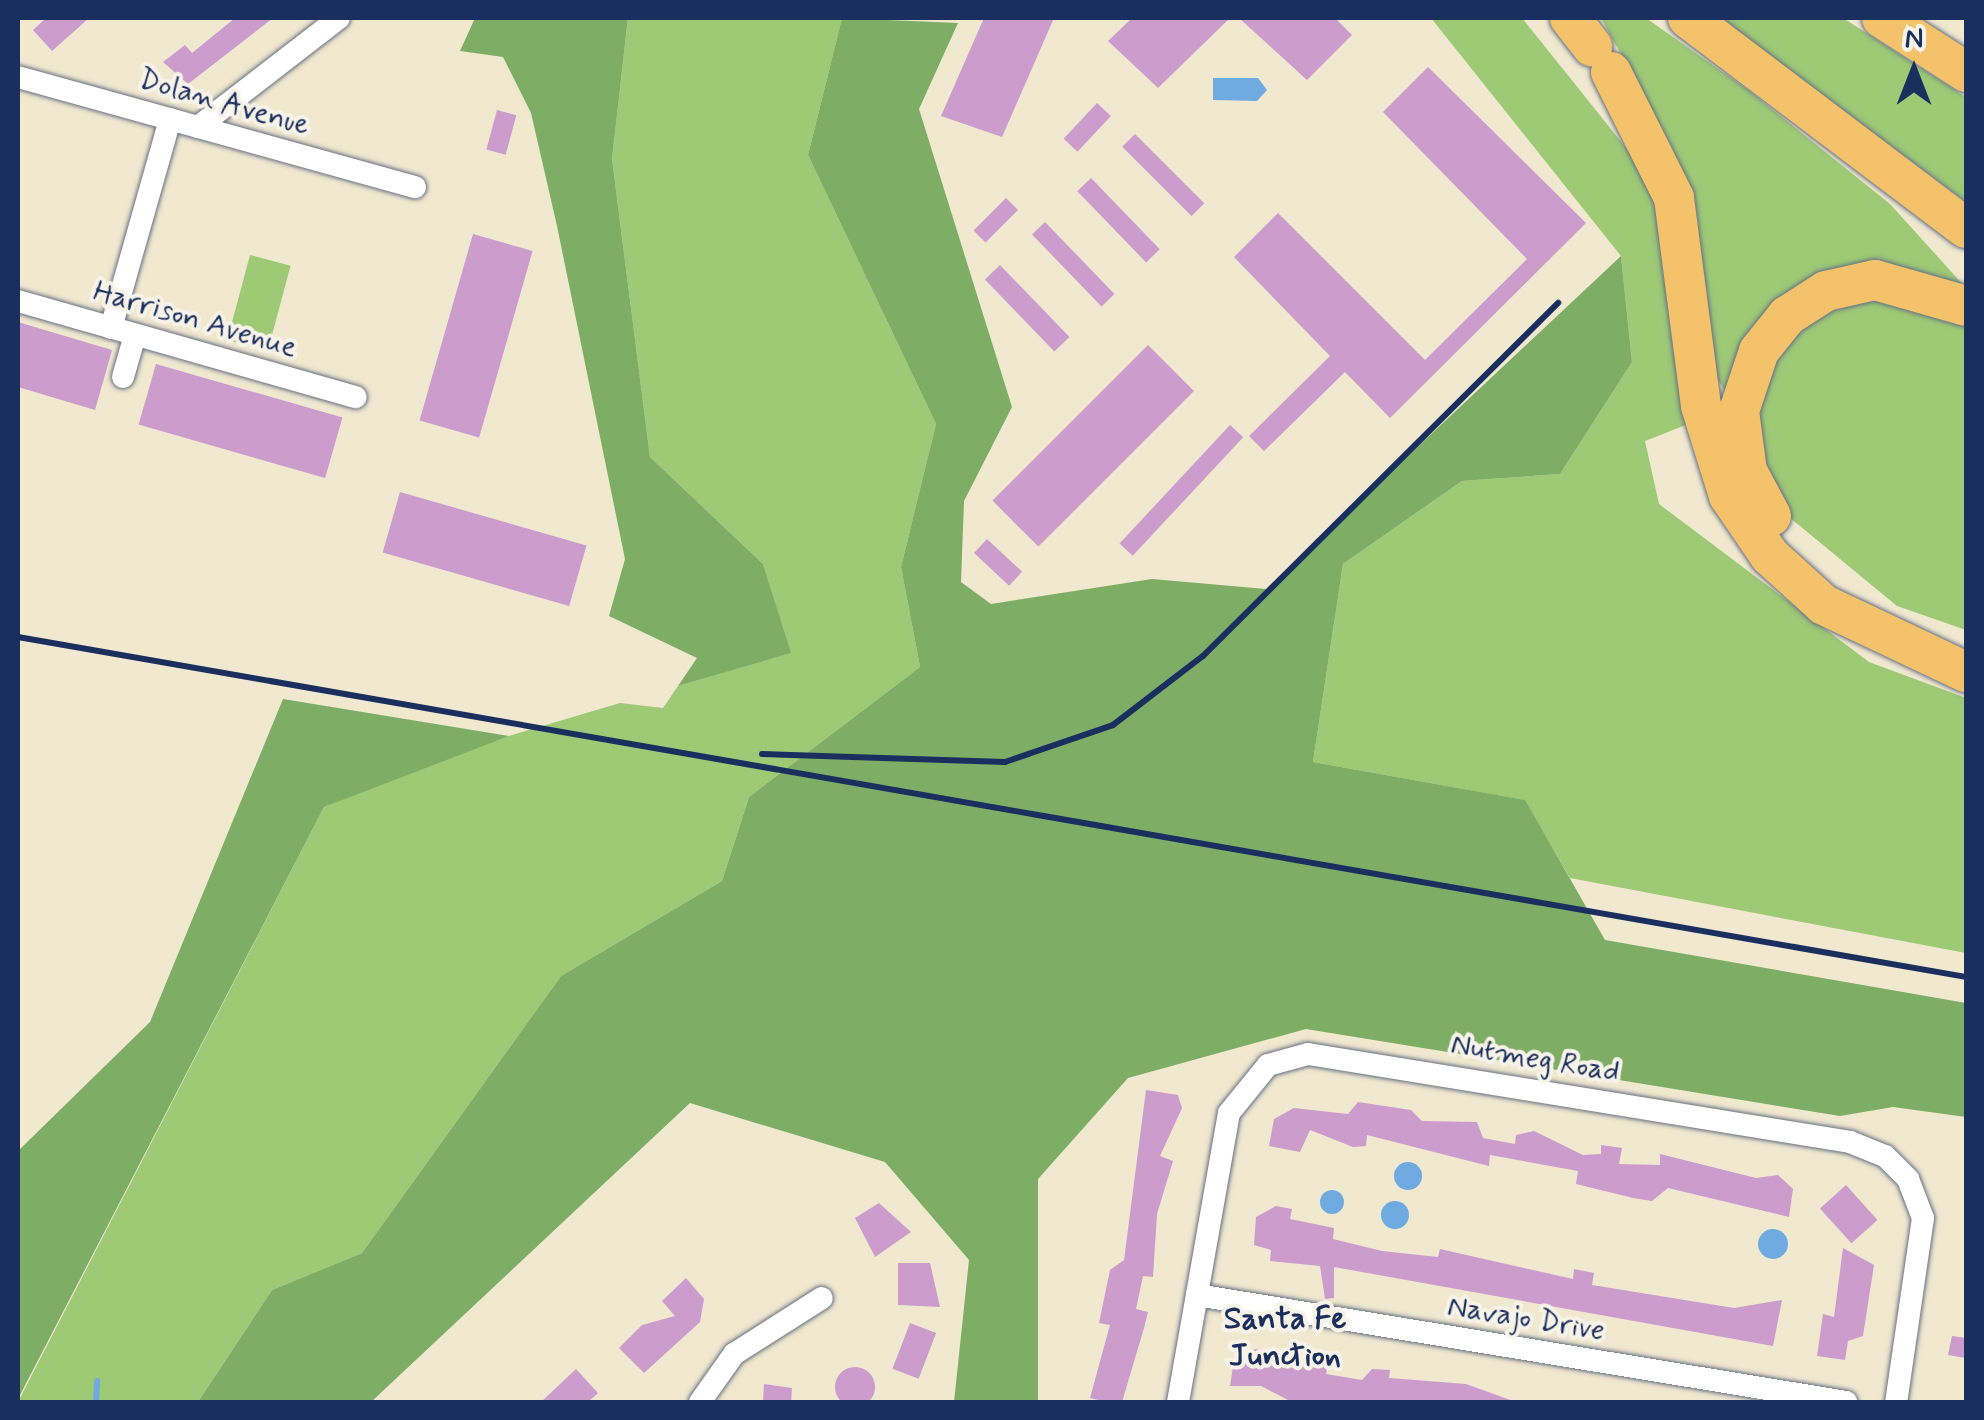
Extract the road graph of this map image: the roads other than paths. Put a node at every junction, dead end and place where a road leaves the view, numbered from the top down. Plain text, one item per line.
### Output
1 (338, 18) edge
2 (1688, 18) edge
3 (1882, 18) edge
4 (1591, 45) edge
5 (1966, 72) edge
6 (18, 76) edge
7 (170, 119) junction
8 (198, 127) junction
9 (414, 187) dead end
10 (1959, 226) edge
11 (18, 301) edge
12 (1966, 306) edge
13 (111, 328) junction
14 (135, 335) junction
15 (123, 377) dead end
16 (356, 397) dead end
17 (1966, 646) edge
18 (1966, 672) edge
19 (1196, 1295) junction
20 (822, 1298) dead end
21 (700, 1402) edge
22 (1178, 1402) edge
23 (1846, 1402) edge
24 (1896, 1402) edge

1 - 8 street
2 - 10 highway
3 - 5 highway
4 - 18 highway
6 - 7 street, Dolan Avenue
7 - 8 street, Dolan Avenue
7 - 13 street
8 - 9 street, Dolan Avenue
11 - 13 street, Harrison Avenue
12 - 17 highway
13 - 14 street, Harrison Avenue
14 - 15 street
14 - 16 street, Harrison Avenue
19 - 22 street, Nutmeg Road
19 - 23 street, Navajo Drive
19 - 24 street, Nutmeg Road
20 - 21 street

